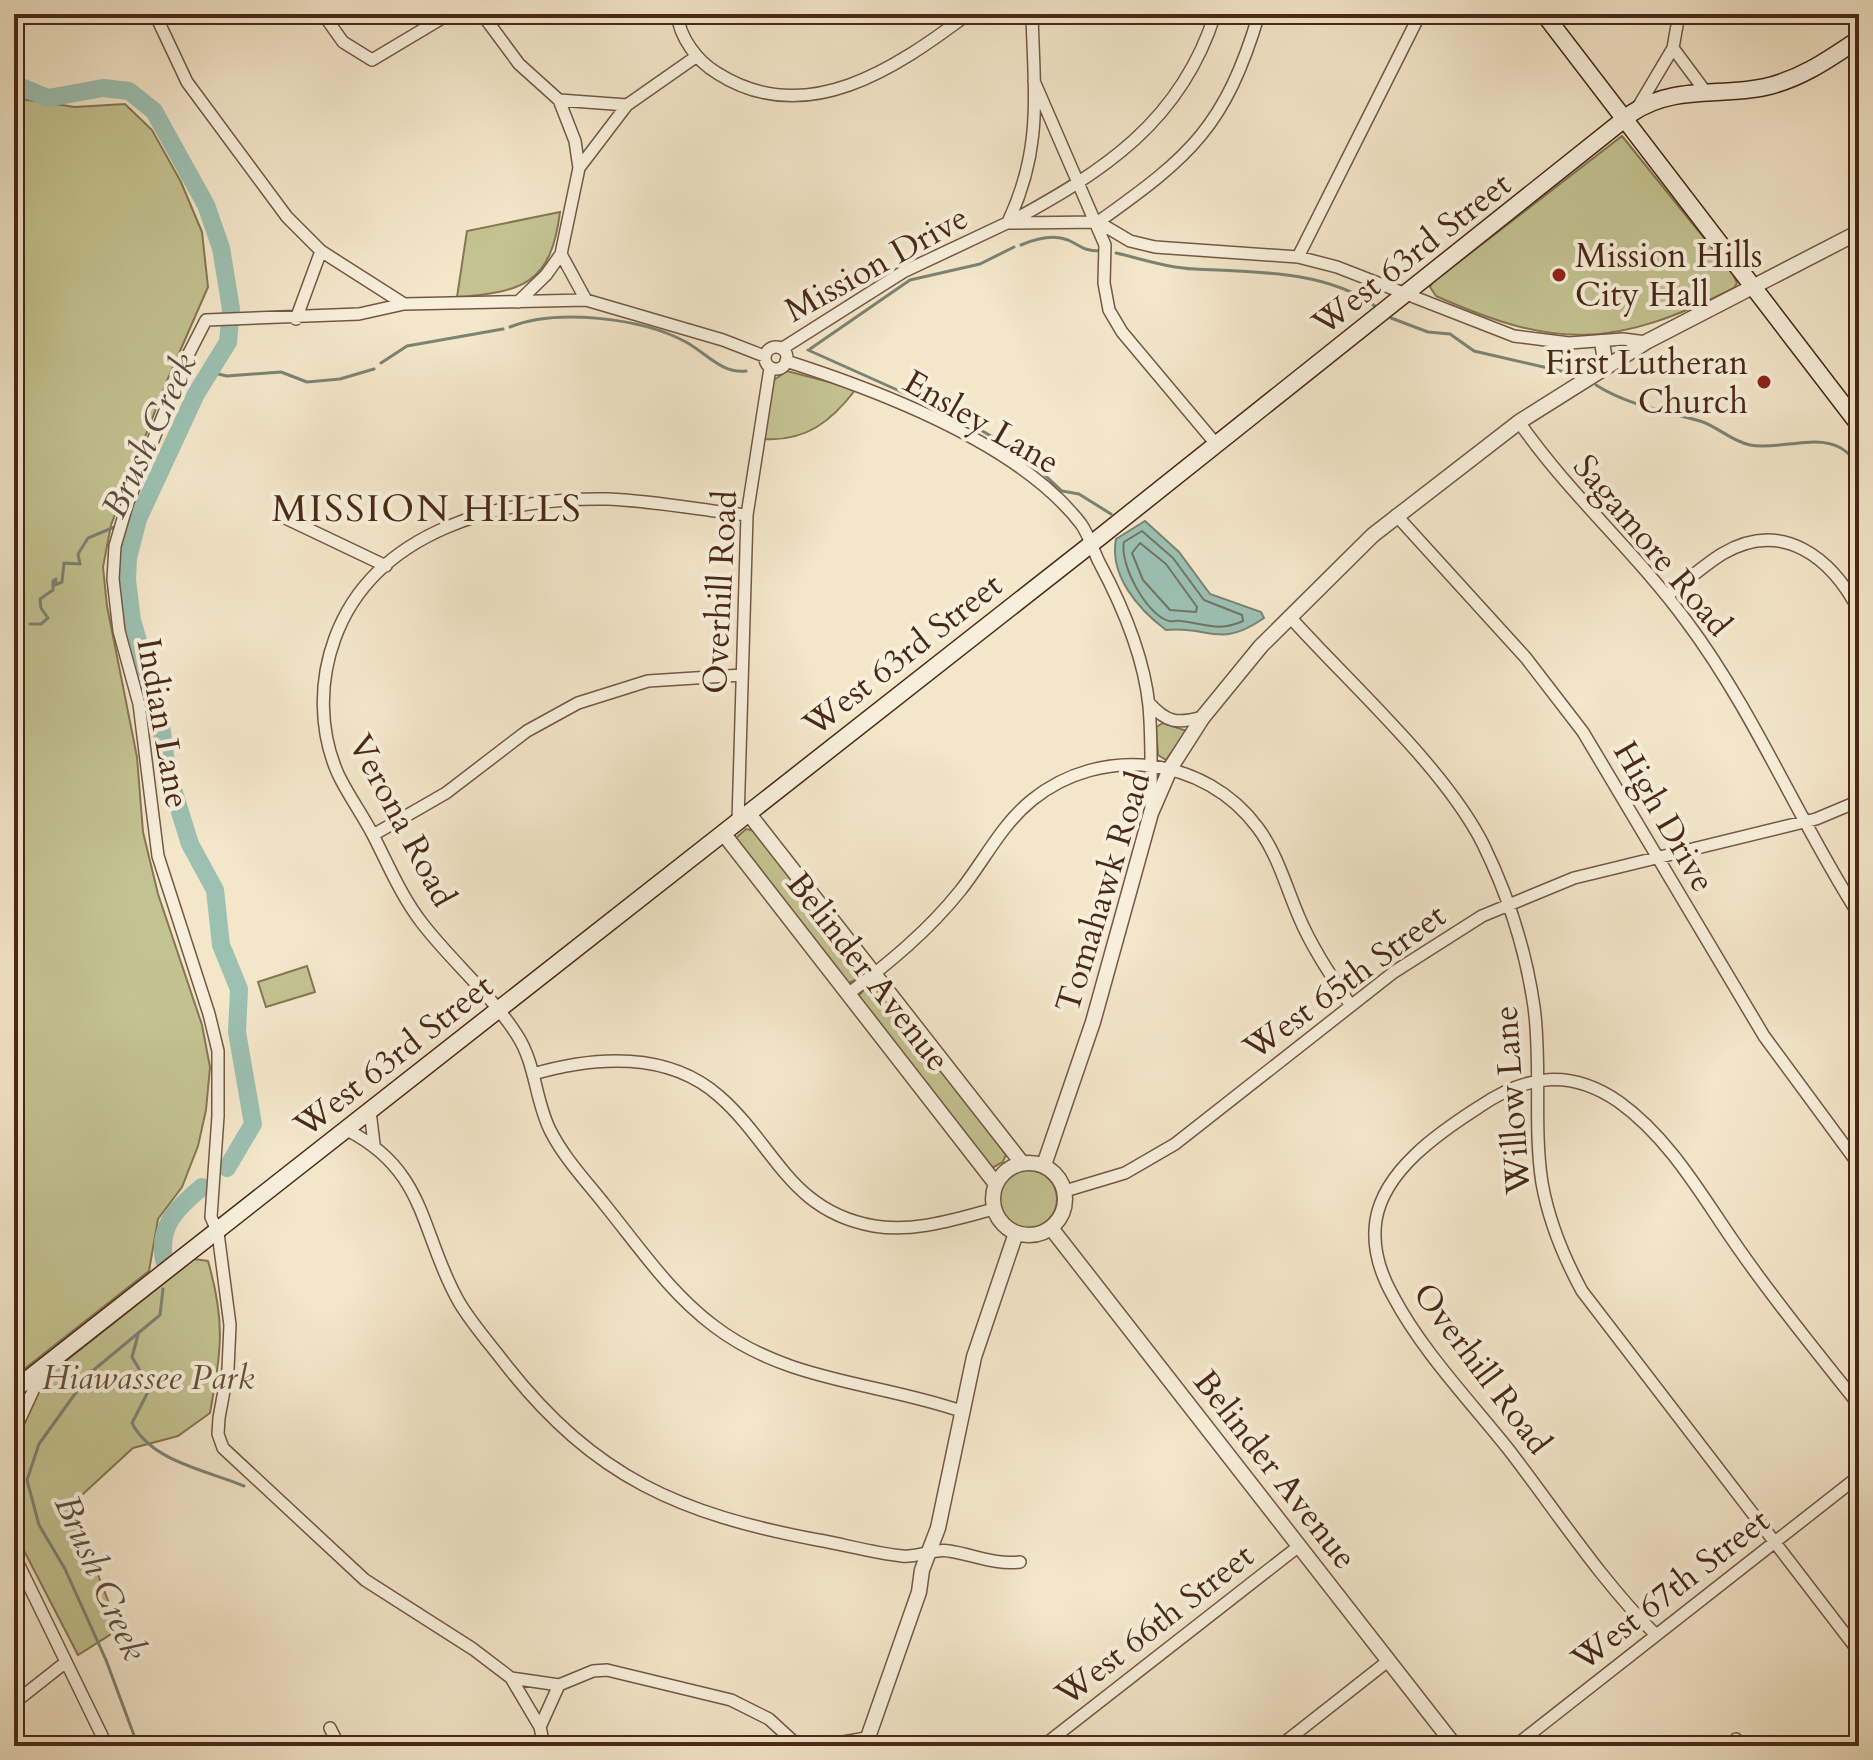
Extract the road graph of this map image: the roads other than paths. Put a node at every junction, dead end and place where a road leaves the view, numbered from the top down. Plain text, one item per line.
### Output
1 (155, 14) edge
2 (323, 14) edge
3 (449, 14) edge
4 (482, 14) edge
5 (677, 14) edge
6 (968, 14) edge
7 (1032, 14) edge
8 (1215, 14) edge
9 (1259, 14) edge
10 (1420, 14) edge
11 (1544, 14) edge
12 (1679, 14) edge
13 (1859, 39) edge
14 (1673, 48) junction
15 (697, 56) junction
16 (1034, 81) junction
17 (1705, 91) junction
18 (559, 100) junction
19 (627, 105) junction
20 (1629, 117) junction
21 (579, 168) junction
22 (1079, 185) junction
23 (1098, 222) junction
24 (1007, 223) junction
25 (1859, 232) edge
26 (321, 251) junction
27 (561, 254) junction
28 (1298, 257) junction
29 (1752, 289) junction
30 (1407, 294) junction
31 (586, 300) junction
32 (518, 302) junction
33 (404, 304) junction
34 (296, 319) junction
35 (1602, 342) junction
36 (1646, 342) junction
37 (783, 348) junction
38 (786, 361) junction
39 (767, 362) junction
40 (1606, 367) junction
41 (1519, 422) junction
42 (1859, 425) edge
43 (1216, 444) junction
44 (747, 515) junction
45 (1396, 515) junction
46 (281, 516) dead end
47 (1090, 545) junction
48 (386, 566) junction
49 (1667, 596) junction
50 (1859, 611) edge
51 (1290, 617) junction
52 (742, 675) junction
53 (1149, 703) junction
54 (1203, 717) junction
55 (1151, 766) junction
56 (1171, 767) junction
57 (1859, 801) edge
58 (1151, 813) junction
59 (743, 818) junction
60 (1804, 821) junction
61 (723, 833) junction
62 (373, 835) junction
63 (1657, 857) junction
64 (1508, 905) junction
65 (1859, 915) edge
66 (873, 975) junction
67 (848, 994) junction
68 (1351, 1006) junction
69 (499, 1010) junction
70 (533, 1074) junction
71 (1538, 1079) junction
72 (370, 1111) junction
73 (347, 1130) junction
74 (374, 1144) junction
75 (1022, 1163) junction
76 (1044, 1165) junction
77 (1859, 1165) edge
78 (996, 1184) junction
79 (1065, 1191) junction
80 (994, 1209) junction
81 (1051, 1228) junction
82 (218, 1233) junction
83 (1016, 1233) junction
84 (44, 1367) junction
85 (14, 1390) edge
86 (1859, 1405) edge
87 (961, 1411) junction
88 (14, 1432) edge
89 (1859, 1476) edge
90 (1774, 1542) junction
91 (1299, 1546) junction
92 (928, 1553) junction
93 (14, 1555) edge
94 (1020, 1562) dead end
95 (1656, 1635) junction
96 (1859, 1652) edge
97 (1388, 1661) junction
98 (66, 1662) junction
99 (511, 1678) junction
100 (559, 1685) junction
101 (14, 1703) edge
102 (540, 1727) junction
103 (330, 1728) dead end
104 (867, 1743) edge
105 (795, 1744) edge
106 (107, 1746) edge
107 (339, 1746) edge
108 (544, 1746) edge
109 (1043, 1746) edge
110 (1280, 1746) edge
111 (1455, 1746) edge
112 (1515, 1746) edge

1 - 26 street
2 - 3 street
4 - 18 street
5 - 15 street
6 - 15 street
7 - 16 street
8 - 22 street
9 - 23 street
10 - 28 street
11 - 20 main road
12 - 14 street
13 - 17 main road, West 63rd Street
14 - 17 street
14 - 20 street
15 - 19 street
16 - 22 street
16 - 24 street
17 - 20 main road, West 63rd Street
18 - 19 street
18 - 21 street
19 - 21 street
20 - 29 main road
20 - 30 main road, West 63rd Street
21 - 27 street
22 - 23 street
22 - 24 street
23 - 24 street, Mission Drive
23 - 28 street
23 - 43 street
24 - 37 street, Mission Drive
25 - 29 street, Tomahawk Road
26 - 33 street
26 - 34 street
27 - 31 street
27 - 32 street
28 - 30 street
29 - 36 street, Tomahawk Road
29 - 42 main road
30 - 35 street
30 - 43 main road, West 63rd Street
31 - 32 street, Mission Drive
31 - 39 street, Mission Drive
32 - 33 street, Mission Drive
33 - 34 street, Indian Lane
34 - 82 street, Indian Lane
35 - 36 street
35 - 40 street
36 - 40 street, Tomahawk Road
37 - 38 street
37 - 39 street, Mission Drive
38 - 39 street
38 - 47 street, Ensley Lane
39 - 44 street, Overhill Road
40 - 41 street, Tomahawk Road
41 - 45 street, Tomahawk Road
41 - 49 street, Sagamore Road
43 - 47 main road, West 63rd Street
44 - 48 street, Verona Road
44 - 52 street, Overhill Road
45 - 51 street, Tomahawk Road
45 - 63 street, High Drive
46 - 48 street
47 - 53 street, Ensley Lane
47 - 59 main road, West 63rd Street
48 - 62 street, Verona Road
49 - 50 street
49 - 60 street, Sagamore Road
51 - 54 street, Tomahawk Road
51 - 64 street, Willow Lane
52 - 59 street, Overhill Road
52 - 62 street
53 - 54 street
53 - 55 street, Ensley Lane
54 - 56 street, Tomahawk Road
55 - 56 street
55 - 58 street, Ensley Lane
55 - 66 street
56 - 58 street, Tomahawk Road
56 - 68 street
57 - 60 street, West 65th Street
58 - 76 street, Tomahawk Road
59 - 61 main road, West 63rd Street
59 - 66 street
60 - 63 street, West 65th Street
60 - 65 street, Sagamore Road
61 - 67 street, Belinder Avenue
61 - 69 main road, West 63rd Street
62 - 69 street, Verona Road
63 - 64 street, West 65th Street
63 - 77 street, High Drive
64 - 68 street, West 65th Street
64 - 71 street, Willow Lane
66 - 67 street
66 - 75 street
67 - 78 street, Belinder Avenue
68 - 79 street, West 65th Street
69 - 70 street, Verona Road
69 - 72 main road, West 63rd Street
70 - 80 street
70 - 87 street, Verona Road
71 - 86 street
71 - 90 street, Willow Lane
71 - 95 street, Overhill Road
72 - 73 main road, West 63rd Street
72 - 74 street
73 - 74 street
73 - 82 main road, West 63rd Street
74 - 92 street
75 - 76 street
75 - 78 street
76 - 79 street
78 - 80 street
79 - 81 street
80 - 83 street
81 - 83 street
81 - 91 street, Belinder Avenue
82 - 84 main road, West 63rd Street
82 - 99 street, Indian Lane
83 - 87 street
84 - 85 main road, West 63rd Street
84 - 88 street
87 - 92 street
89 - 90 street, West 67th Street
90 - 95 street, West 67th Street
90 - 96 street, Willow Lane
91 - 97 street, Belinder Avenue
91 - 109 street, West 66th Street
92 - 94 street
92 - 104 street
93 - 98 street
95 - 112 street, West 67th Street
97 - 110 street
97 - 111 street, Belinder Avenue
98 - 101 street
98 - 106 street
99 - 100 street
99 - 102 street
100 - 102 street
100 - 105 street
102 - 108 street
103 - 107 street
104 - 105 street

